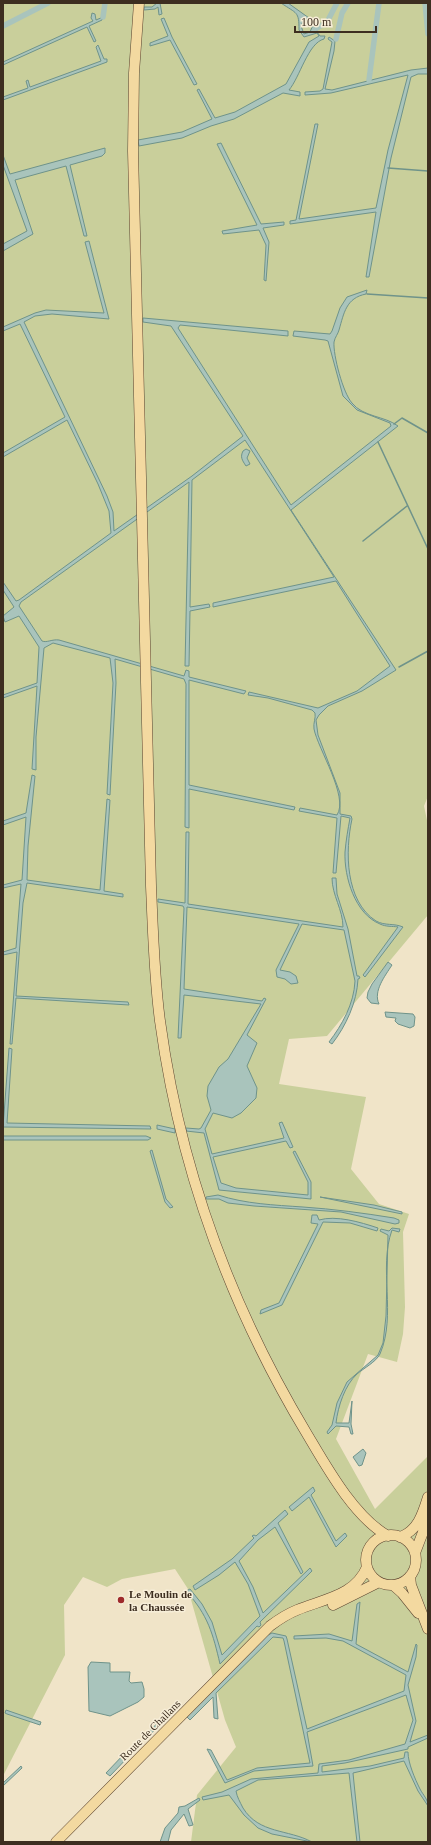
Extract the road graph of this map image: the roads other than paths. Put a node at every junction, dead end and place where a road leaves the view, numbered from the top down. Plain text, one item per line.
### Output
1 (139, 3) edge
2 (428, 1497) edge
3 (353, 1504) junction
4 (428, 1519) edge
5 (388, 1536) junction
6 (400, 1537) junction
7 (372, 1545) junction
8 (415, 1553) junction
9 (367, 1567) junction
10 (410, 1576) junction
11 (379, 1582) junction
12 (393, 1585) junction
13 (426, 1626) edge
14 (261, 1634) junction
15 (56, 1842) edge

1 - 3 main road
2 - 6 main road
3 - 5 main road
3 - 7 main road
4 - 8 main road
5 - 6 main road
5 - 7 main road
6 - 8 main road
7 - 9 main road
8 - 10 main road
9 - 11 main road
9 - 14 main road, Route de Challans
10 - 12 main road
10 - 13 main road
11 - 12 main road
11 - 14 main road, Route de Challans
12 - 13 main road
14 - 15 main road, Route de Challans

